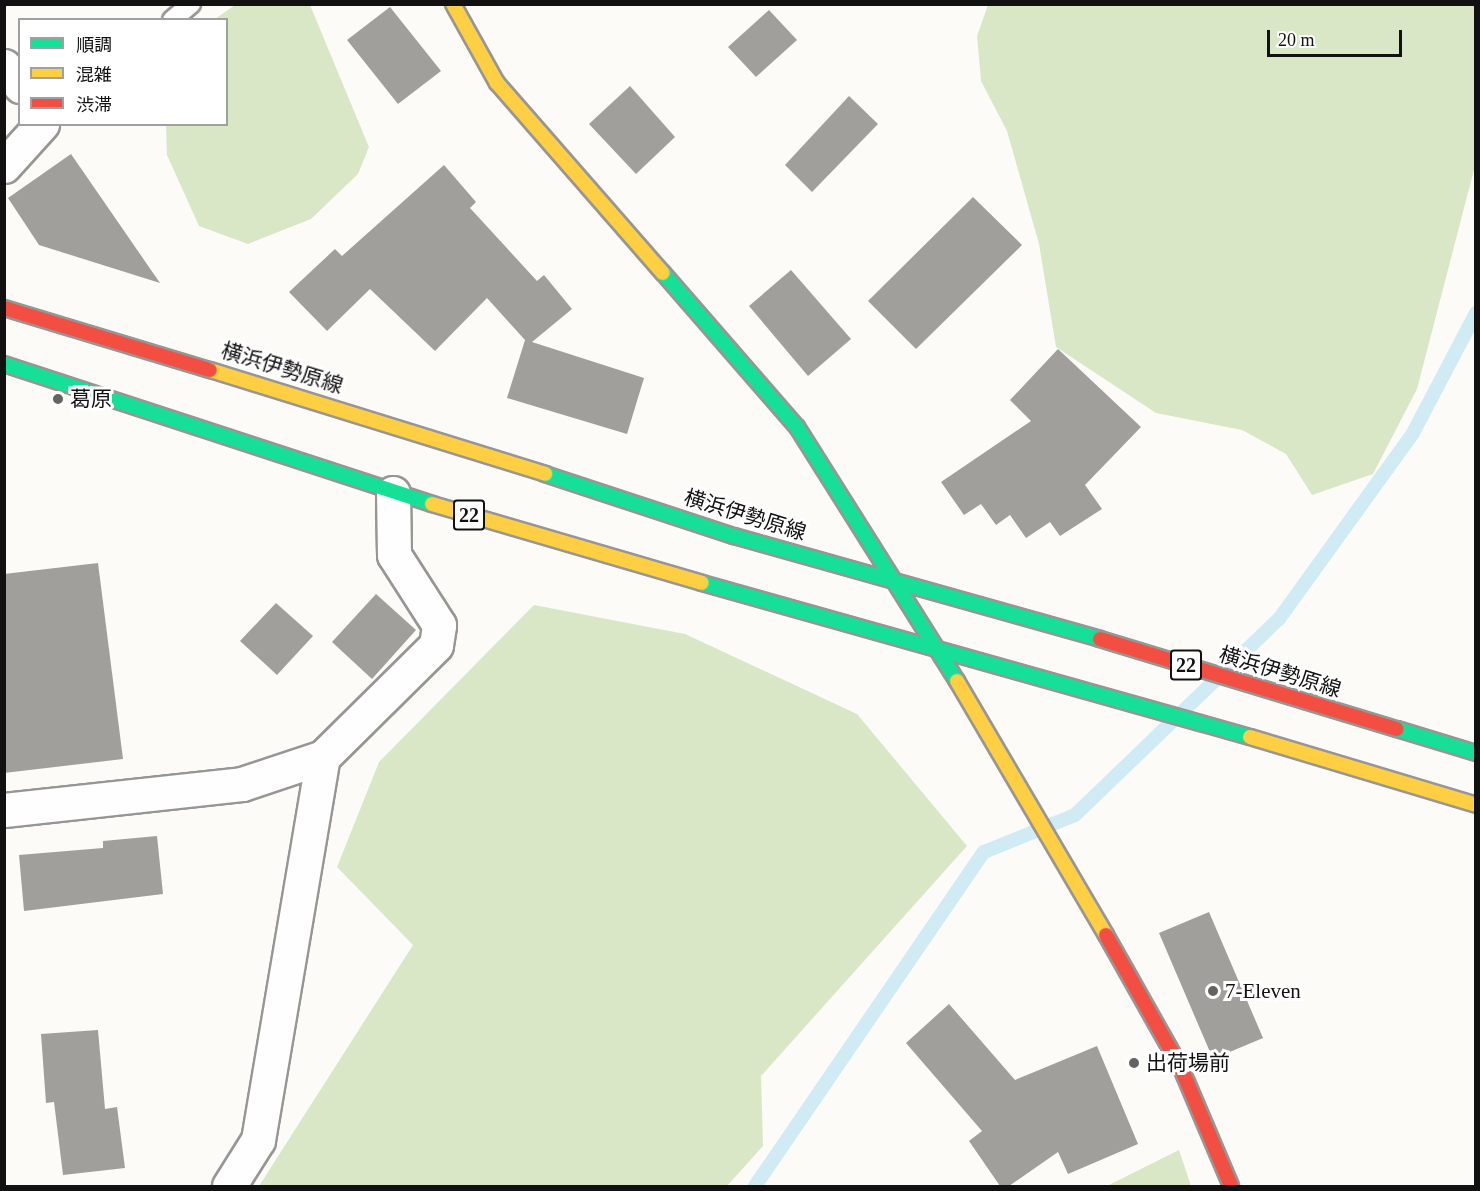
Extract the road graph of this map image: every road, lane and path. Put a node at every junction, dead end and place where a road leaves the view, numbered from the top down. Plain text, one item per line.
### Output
1 (191, 4) edge
2 (453, 4) edge
3 (174, 18) edge
4 (4, 66) edge
5 (18, 84) edge
6 (40, 126) edge
7 (4, 166) edge
8 (4, 308) edge
9 (4, 364) edge
10 (393, 493) junction
11 (896, 580) junction
12 (938, 647) junction
13 (1476, 753) edge
14 (323, 757) junction
15 (1476, 805) edge
16 (4, 810) edge
17 (229, 1186) edge
18 (1232, 1186) edge

1 - 3 lane
2 - 11 main road
4 - 5 street
6 - 7 street
8 - 11 main road, 横浜伊勢原線 / 22
9 - 10 main road, 22
10 - 12 main road, 22
10 - 14 street
11 - 12 main road
11 - 13 main road, 横浜伊勢原線 / 22
12 - 15 main road, 22
12 - 18 main road
14 - 16 street
14 - 17 street

